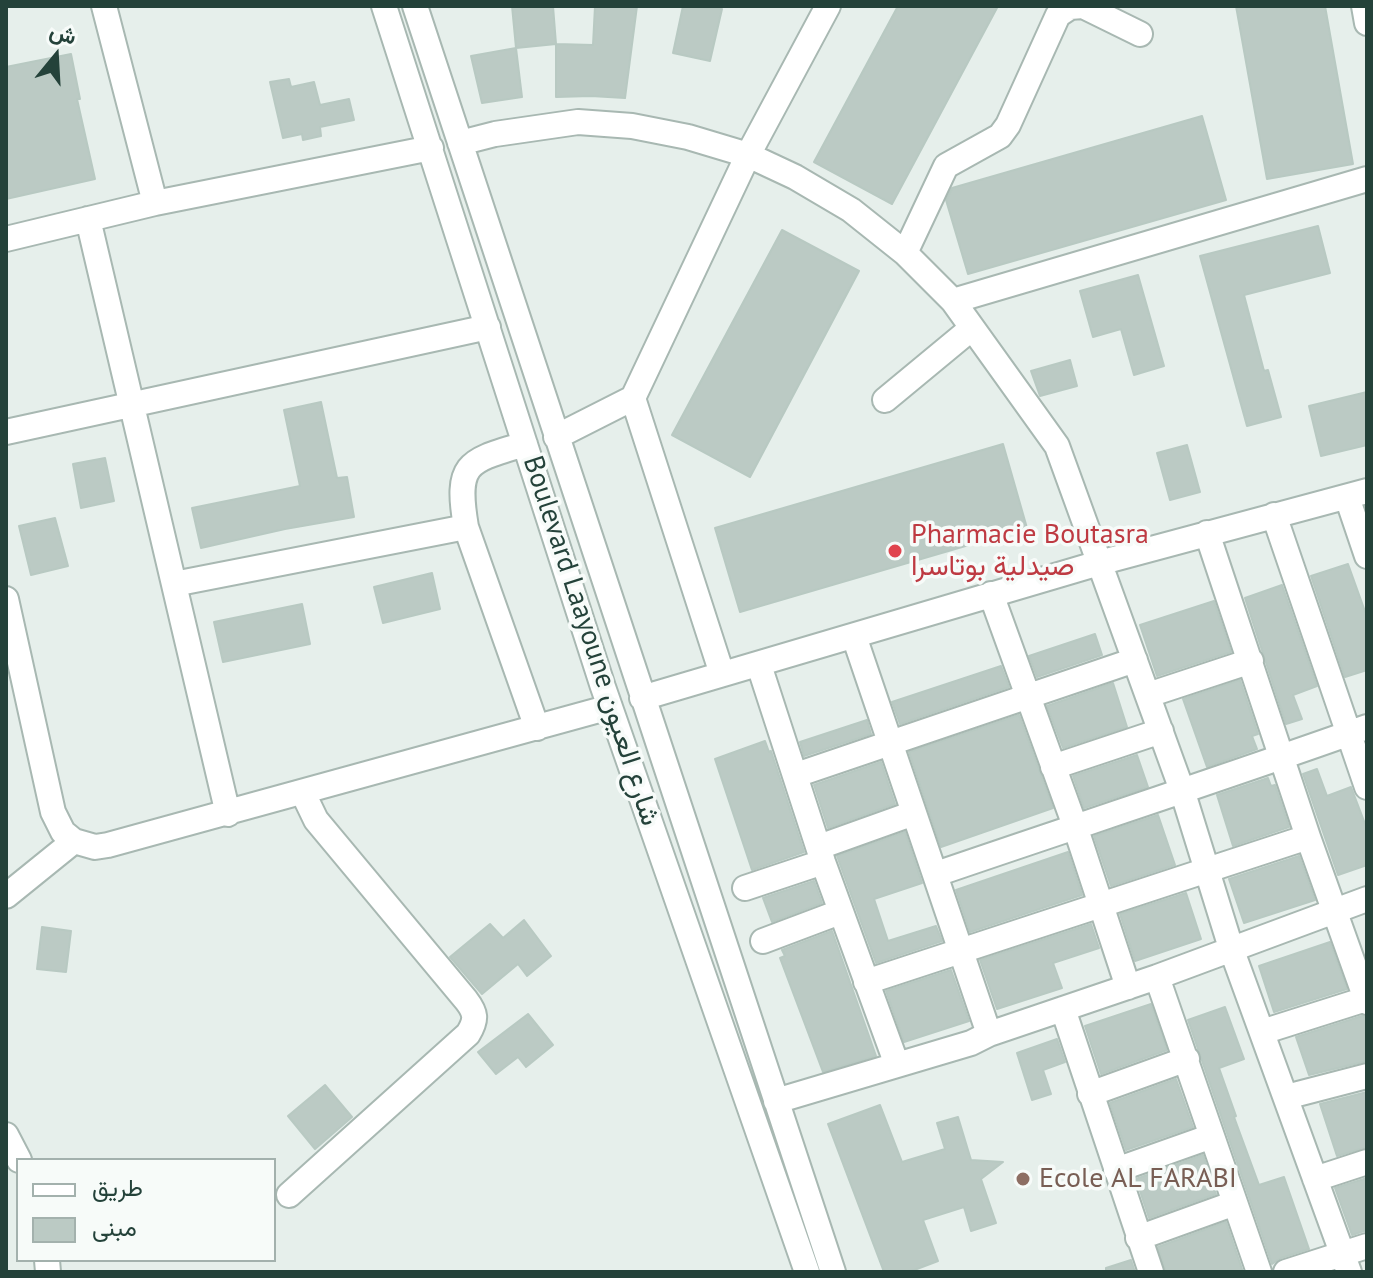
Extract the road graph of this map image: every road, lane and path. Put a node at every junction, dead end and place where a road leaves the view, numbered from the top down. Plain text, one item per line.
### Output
1 (104, 6) edge
2 (384, 6) edge
3 (415, 6) edge
4 (1364, 6) edge
5 (826, 7) edge
6 (1367, 23) edge
7 (1140, 34) dead end
8 (460, 143) junction
9 (431, 148) junction
10 (748, 155) junction
11 (1367, 179) edge
12 (155, 203) junction
13 (88, 219) junction
14 (6, 239) edge
15 (905, 253) junction
16 (953, 301) junction
17 (488, 327) junction
18 (972, 328) junction
19 (633, 398) junction
20 (885, 400) dead end
21 (132, 406) junction
22 (6, 432) edge
23 (556, 437) junction
24 (525, 444) junction
25 (1357, 494) edge
26 (1274, 515) junction
27 (466, 527) junction
28 (1207, 533) junction
29 (1367, 556) edge
30 (1099, 563) junction
31 (174, 584) junction
32 (991, 594) junction
33 (6, 599) edge
34 (854, 636) junction
35 (1135, 660) junction
36 (1251, 661) junction
37 (759, 665) junction
38 (722, 674) junction
39 (1148, 695) junction
40 (1027, 696) junction
41 (642, 698) junction
42 (610, 707) junction
43 (537, 728) junction
44 (1358, 730) edge
45 (1161, 731) junction
46 (891, 743) junction
47 (1282, 756) junction
48 (1053, 767) junction
49 (796, 775) junction
50 (1367, 787) edge
51 (303, 793) junction
52 (1183, 793) junction
53 (914, 813) junction
54 (228, 814) junction
55 (1075, 826) junction
56 (1308, 837) junction
57 (74, 841) junction
58 (821, 855) junction
59 (1206, 871) junction
60 (936, 874) junction
61 (745, 888) dead end
62 (6, 896) edge
63 (1367, 899) edge
64 (1102, 906) junction
65 (1335, 910) junction
66 (840, 912) junction
67 (763, 941) dead end
68 (1231, 948) junction
69 (961, 951) junction
70 (1157, 977) junction
71 (866, 982) junction
72 (1128, 987) junction
73 (1366, 1000) edge
74 (1063, 1009) junction
75 (1262, 1032) junction
76 (989, 1034) junction
77 (1187, 1059) junction
78 (897, 1065) junction
79 (1367, 1076) edge
80 (1090, 1094) junction
81 (1286, 1097) junction
82 (776, 1101) junction
83 (6, 1135) edge
84 (1212, 1136) junction
85 (18, 1158) edge
86 (1367, 1162) edge
87 (1116, 1170) junction
88 (1315, 1179) junction
89 (289, 1195) dead end
90 (1235, 1203) junction
91 (1138, 1238) junction
92 (1367, 1246) edge
93 (1346, 1263) edge
94 (807, 1272) edge
95 (833, 1272) edge
96 (1151, 1272) edge
97 (1259, 1272) edge
98 (1286, 1272) edge

1 - 12 street
2 - 9 street, Boulevard Laayoune شارع العيون
3 - 8 street, Boulevard Laayoune شارع العيون
4 - 6 street
5 - 10 street
7 - 15 street
8 - 10 street
8 - 23 street, Boulevard Laayoune شارع العيون
9 - 12 street
9 - 17 street, Boulevard Laayoune شارع العيون
10 - 15 street
10 - 19 street
11 - 16 street
12 - 13 street
13 - 14 street
13 - 21 street
15 - 16 street
16 - 18 street
17 - 21 street
17 - 24 street, Boulevard Laayoune شارع العيون
18 - 20 street
18 - 30 street
19 - 23 street
19 - 38 street
21 - 22 street
21 - 31 street
23 - 41 street, Boulevard Laayoune شارع العيون
24 - 27 street
24 - 42 street, Boulevard Laayoune شارع العيون
25 - 26 street
25 - 29 street
26 - 28 street
26 - 44 street
27 - 31 street
27 - 43 street
28 - 30 street
28 - 36 street
30 - 32 street
30 - 35 street
31 - 54 street
32 - 34 street
32 - 40 street
33 - 57 street
34 - 37 street
34 - 46 street
35 - 39 street
35 - 40 street
36 - 39 street
36 - 47 street
37 - 38 street
37 - 49 street
38 - 41 street
39 - 45 street
40 - 46 street
40 - 48 street
41 - 82 street, Boulevard Laayoune شارع العيون
42 - 43 street
42 - 94 street, Boulevard Laayoune شارع العيون
43 - 51 street
44 - 47 street
44 - 50 street
45 - 48 street
45 - 52 street
46 - 49 street
46 - 53 street
47 - 52 street
47 - 56 street
48 - 55 street
49 - 58 street
51 - 54 street
51 - 89 street
52 - 55 street
52 - 59 street
53 - 58 street
53 - 60 street
54 - 57 street
55 - 60 street
55 - 64 street
56 - 59 street
56 - 65 street
57 - 62 street
58 - 61 street
58 - 66 street
59 - 64 street
59 - 68 street
60 - 69 street
63 - 65 street
64 - 69 street
64 - 72 street
65 - 68 street
65 - 73 street
66 - 67 street
66 - 71 street
68 - 70 street
68 - 75 street
69 - 71 street
69 - 76 street
70 - 72 street
70 - 77 street
71 - 78 street
72 - 74 street
73 - 75 street
74 - 76 street
74 - 80 street
75 - 81 street
76 - 78 street
77 - 80 street
77 - 84 street
78 - 82 street
79 - 81 street
80 - 87 street
81 - 88 street
82 - 95 street, Boulevard Laayoune شارع العيون
83 - 85 street
84 - 87 street
84 - 90 street
86 - 88 street
87 - 91 street
88 - 93 street
90 - 91 street
90 - 97 street
91 - 96 street
92 - 93 street
93 - 98 street

